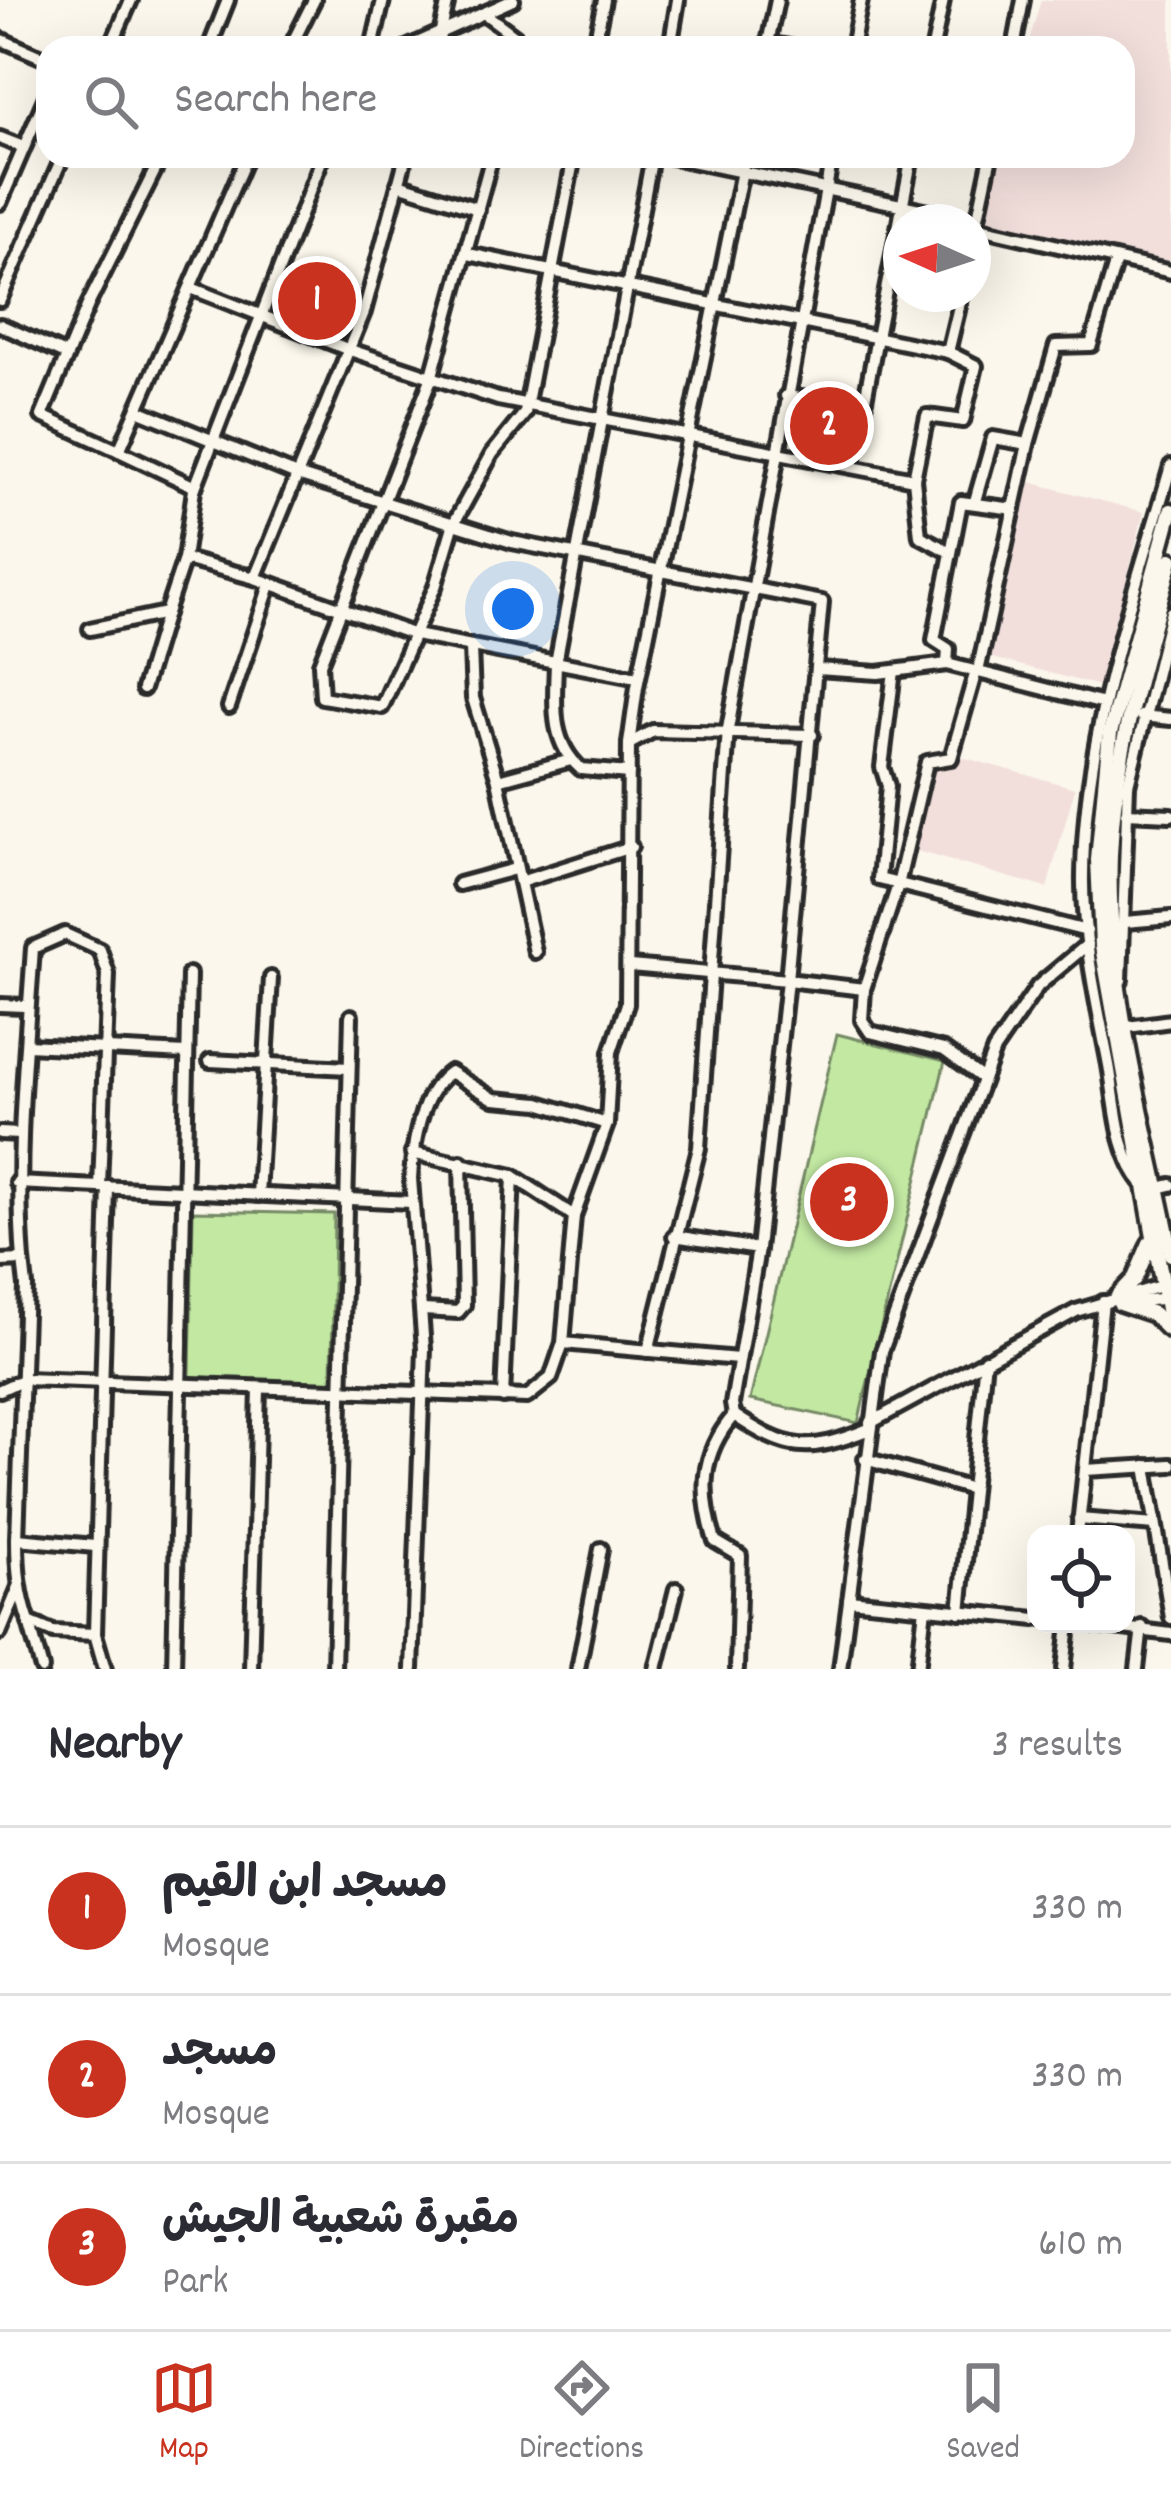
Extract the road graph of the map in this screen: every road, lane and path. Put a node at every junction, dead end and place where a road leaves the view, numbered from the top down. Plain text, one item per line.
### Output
1 (131, 0) edge
2 (228, 0) edge
3 (314, 0) edge
4 (383, 0) edge
5 (448, 0) edge
6 (513, 0) edge
7 (604, 0) edge
8 (678, 0) edge
9 (777, 0) edge
10 (861, 0) edge
11 (943, 0) edge
12 (1023, 0) edge
13 (484, 13) junction
14 (441, 32) junction
15 (115, 36) edge
16 (214, 36) edge
17 (296, 36) edge
18 (376, 36) edge
19 (432, 36) edge
20 (440, 36) edge
21 (515, 36) edge
22 (596, 36) edge
23 (672, 36) edge
24 (769, 36) edge
25 (854, 36) edge
26 (936, 36) edge
27 (1017, 36) edge
28 (0, 39) edge
29 (36, 55) edge
30 (36, 118) edge
31 (0, 138) edge
32 (23, 147) junction
33 (58, 168) edge
34 (157, 168) edge
35 (242, 168) edge
36 (318, 168) edge
37 (403, 168) edge
38 (489, 168) edge
39 (572, 168) edge
40 (650, 168) edge
41 (724, 168) edge
42 (743, 168) edge
43 (830, 168) edge
44 (910, 168) edge
45 (989, 168) edge
46 (742, 172) junction
47 (398, 184) junction
48 (826, 189) junction
49 (0, 203) edge
50 (894, 204) edge
51 (903, 204) edge
52 (981, 204) edge
53 (478, 209) junction
54 (991, 228) edge
55 (468, 254) junction
56 (1116, 260) junction
57 (1171, 272) edge
58 (555, 274) junction
59 (191, 288) junction
60 (628, 290) junction
61 (0, 300) edge
62 (715, 308) junction
63 (883, 312) edge
64 (958, 312) edge
65 (262, 318) junction
66 (800, 322) junction
67 (0, 325) edge
68 (879, 336) junction
69 (347, 349) junction
70 (948, 352) junction
71 (67, 355) junction
72 (431, 379) junction
73 (786, 396) junction
74 (527, 405) junction
75 (865, 407) junction
76 (137, 410) junction
77 (603, 422) junction
78 (689, 431) junction
79 (214, 442) junction
80 (1028, 444) junction
81 (119, 452) junction
82 (776, 455) junction
83 (1171, 466) edge
84 (852, 467) junction
85 (297, 475) junction
86 (914, 479) junction
87 (195, 487) junction
88 (387, 501) junction
89 (975, 501) junction
90 (1014, 508) junction
91 (1171, 511) edge
92 (454, 523) junction
93 (950, 552) junction
94 (574, 556) junction
95 (184, 560) junction
96 (1171, 560) edge
97 (660, 571) junction
98 (255, 578) junction
99 (270, 585) junction
100 (754, 586) junction
101 (341, 610) junction
102 (1171, 612) edge
103 (166, 613) junction
104 (90, 629) dead end
105 (415, 635) junction
106 (471, 648) junction
107 (556, 663) junction
108 (947, 664) junction
109 (817, 669) junction
110 (894, 670) junction
111 (977, 672) junction
112 (638, 678) junction
113 (143, 689) dead end
114 (1103, 704) junction
115 (229, 707) dead end
116 (1141, 716) junction
117 (1171, 718) edge
118 (728, 729) junction
119 (812, 735) junction
120 (629, 744) junction
121 (571, 760) junction
122 (629, 773) junction
123 (498, 781) junction
124 (1126, 813) junction
125 (1171, 814) edge
126 (631, 847) junction
127 (515, 869) junction
128 (520, 882) junction
129 (459, 884) dead end
130 (898, 885) junction
131 (1171, 918) edge
132 (1125, 922) junction
133 (1088, 938) junction
134 (535, 952) dead end
135 (630, 966) junction
136 (712, 973) junction
137 (189, 974) dead end
138 (271, 977) dead end
139 (787, 980) junction
140 (1120, 980) junction
141 (864, 988) junction
142 (0, 1005) edge
143 (24, 1006) junction
144 (351, 1016) dead end
145 (1171, 1021) edge
146 (1128, 1027) junction
147 (27, 1046) junction
148 (107, 1050) junction
149 (185, 1053) junction
150 (210, 1061) dead end
151 (266, 1064) junction
152 (349, 1068) junction
153 (982, 1078) junction
154 (607, 1124) junction
155 (0, 1133) edge
156 (19, 1135) junction
157 (412, 1153) junction
158 (461, 1162) junction
159 (513, 1176) junction
160 (17, 1183) junction
161 (1158, 1186) edge
162 (104, 1187) junction
163 (184, 1191) junction
164 (258, 1195) junction
165 (344, 1200) junction
166 (411, 1202) junction
167 (574, 1216) junction
168 (1151, 1232) junction
169 (674, 1236) junction
170 (758, 1250) junction
171 (1171, 1254) edge
172 (0, 1261) edge
173 (22, 1261) junction
174 (1167, 1291) edge
175 (1112, 1300) junction
176 (424, 1310) junction
177 (1171, 1333) edge
178 (563, 1343) junction
179 (648, 1351) junction
180 (738, 1359) junction
181 (985, 1359) junction
182 (23, 1379) junction
183 (101, 1383) junction
184 (178, 1388) junction
185 (259, 1389) junction
186 (0, 1390) edge
187 (339, 1393) junction
188 (422, 1393) junction
189 (503, 1397) junction
190 (734, 1414) junction
191 (869, 1426) junction
192 (866, 1459) junction
193 (1171, 1465) edge
194 (1146, 1466) junction
195 (1084, 1470) junction
196 (972, 1490) junction
197 (0, 1501) edge
198 (19, 1501) junction
199 (1079, 1519) junction
200 (1079, 1525) edge
201 (1155, 1525) junction
202 (17, 1539) junction
203 (95, 1546) junction
204 (601, 1549) dead end
205 (19, 1587) junction
206 (676, 1589) dead end
207 (849, 1600) junction
208 (925, 1608) junction
209 (960, 1612) junction
210 (1027, 1618) edge
211 (1171, 1618) edge
212 (29, 1622) junction
213 (1135, 1627) edge
214 (1142, 1627) junction
215 (0, 1633) edge
216 (1068, 1633) edge
217 (95, 1634) junction
218 (1171, 1634) edge
219 (104, 1668) edge
220 (42, 1669) edge
221 (174, 1669) edge
222 (250, 1669) edge
223 (334, 1669) edge
224 (412, 1669) edge
225 (578, 1669) edge
226 (656, 1669) edge
227 (737, 1669) edge
228 (840, 1669) edge
229 (918, 1669) edge
230 (1064, 1669) edge
231 (1137, 1669) edge

1 - 15 street
2 - 16 street
3 - 17 street
4 - 18 street
5 - 14 street
6 - 13 street
7 - 22 street
8 - 23 street
9 - 24 street
10 - 25 street
11 - 26 street
12 - 27 street
13 - 14 street
13 - 21 street
14 - 19 street
14 - 20 street
28 - 29 street
30 - 32 street
31 - 32 street
32 - 49 street
33 - 61 street
34 - 71 street
35 - 59 street
36 - 65 street
37 - 47 street
38 - 53 street
39 - 58 street
40 - 60 street
41 - 46 street
42 - 46 street
43 - 48 street
44 - 51 street
45 - 52 street
46 - 48 street
46 - 62 street
47 - 53 street
47 - 69 street
48 - 50 street
48 - 66 street
53 - 55 street
54 - 56 street
55 - 58 street
55 - 72 street
56 - 57 street
56 - 80 street
58 - 60 street
58 - 74 street
59 - 65 street
59 - 76 street
60 - 62 street
60 - 77 street
62 - 66 street
62 - 78 street
63 - 68 street
64 - 70 street
65 - 69 street
65 - 79 street
66 - 68 street
66 - 73 street
67 - 71 street
68 - 70 street
68 - 75 street
69 - 72 street
69 - 85 street
70 - 86 street
71 - 81 street
72 - 74 street
72 - 88 street
73 - 75 street
73 - 82 street
74 - 77 street
74 - 92 street
75 - 84 street
76 - 79 street
76 - 81 street
77 - 78 street
77 - 94 street
78 - 82 street
78 - 97 street
79 - 85 street
79 - 87 street
80 - 89 street
80 - 90 street
81 - 87 street
82 - 84 street
82 - 100 street
83 - 114 street
84 - 86 street
85 - 88 street
85 - 98 street
86 - 93 street
87 - 95 street
88 - 92 street
88 - 101 street
89 - 90 street
89 - 93 street
90 - 111 street
91 - 161 main road
92 - 94 street
92 - 105 street
93 - 108 street
94 - 97 street
94 - 107 street
95 - 98 street
95 - 103 street
96 - 140 main road
97 - 100 street
97 - 112 street
98 - 99 street
99 - 101 street
99 - 115 street
100 - 109 street
100 - 118 street
101 - 105 street
101 - 105 street
102 - 116 street
103 - 104 street
103 - 113 street
105 - 106 street
106 - 107 street
106 - 123 street
107 - 112 street
107 - 121 street
108 - 110 street
108 - 111 street
109 - 110 street
109 - 119 street
110 - 130 street
111 - 114 street
111 - 130 street
112 - 120 street
114 - 133 street
116 - 117 street
116 - 124 street
118 - 119 street
118 - 120 street
118 - 136 street
119 - 139 street
120 - 122 street
121 - 122 street
121 - 123 street
122 - 126 street
123 - 127 street
124 - 125 street
124 - 132 street
126 - 128 street
126 - 135 street
127 - 128 street
127 - 129 street
128 - 134 street
130 - 133 street
130 - 141 street
131 - 132 street
132 - 140 street
133 - 153 street
133 - 161 street
135 - 136 street
135 - 154 street
136 - 139 street
136 - 169 street
137 - 149 street
138 - 151 street
139 - 141 street
139 - 170 street
140 - 146 main road
141 - 153 street
142 - 143 street
143 - 147 street
143 - 148 street
144 - 152 street
145 - 146 street
146 - 161 main road
147 - 148 street
147 - 156 street
148 - 149 street
148 - 162 street
149 - 163 street
150 - 151 street
151 - 152 street
151 - 164 street
152 - 165 street
153 - 191 street
154 - 157 street
154 - 167 street
155 - 156 street
156 - 160 street
157 - 158 street
157 - 166 street
158 - 159 street
158 - 176 street
159 - 167 street
159 - 189 street
160 - 162 street
160 - 173 street
161 - 168 main road
161 - 171 main road
162 - 163 street
162 - 183 street
163 - 164 street
163 - 184 street
164 - 165 street
165 - 166 street
165 - 187 street
166 - 176 street
167 - 178 street
168 - 174 main road
168 - 175 main road
169 - 170 street
169 - 179 street
170 - 180 street
172 - 173 street
173 - 182 street
174 - 175 street
174 - 177 main road
175 - 177 main road
175 - 181 street
175 - 195 street
176 - 188 street
178 - 179 street
178 - 189 street
179 - 180 street
180 - 190 street
181 - 191 street
181 - 196 street
182 - 183 street
182 - 186 street
182 - 198 street
183 - 184 street
183 - 203 street
184 - 185 street
184 - 221 street
185 - 187 street
185 - 222 street
187 - 188 street
187 - 223 street
188 - 189 street
188 - 224 street
190 - 191 street
190 - 227 street
191 - 192 street
192 - 196 street
192 - 207 street
193 - 194 street
194 - 195 street
194 - 201 street
195 - 199 street
196 - 209 street
197 - 198 street
198 - 202 street
199 - 200 street
199 - 201 street
201 - 211 street
202 - 203 street
202 - 205 street
203 - 217 street
204 - 225 street
205 - 212 street
205 - 215 street
206 - 226 street
207 - 208 street
207 - 228 street
208 - 209 street
208 - 229 street
209 - 210 street
212 - 217 street
212 - 220 street
213 - 214 street
214 - 218 street
214 - 231 street
216 - 230 street
217 - 219 street

